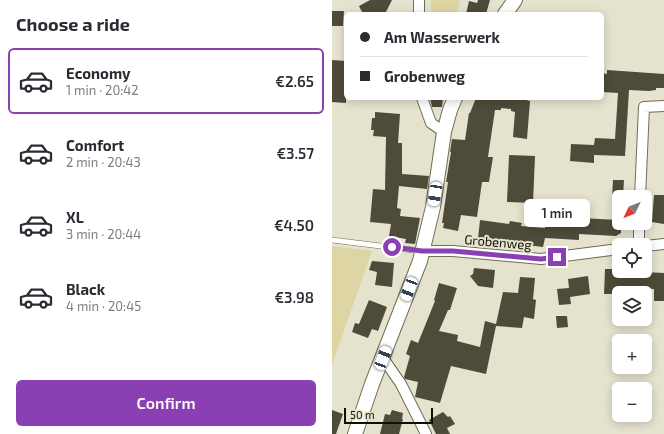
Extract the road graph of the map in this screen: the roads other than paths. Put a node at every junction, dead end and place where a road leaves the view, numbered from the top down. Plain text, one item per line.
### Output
1 (419, 0) edge
2 (515, 0) edge
3 (419, 12) edge
4 (507, 12) edge
5 (423, 100) edge
6 (454, 100) edge
7 (664, 106) edge
8 (444, 132) junction
9 (640, 190) edge
10 (332, 240) edge
11 (664, 244) edge
12 (652, 245) edge
13 (612, 250) edge
14 (422, 251) junction
15 (383, 358) junction
16 (355, 434) edge
17 (426, 434) edge

1 - 3 street
2 - 4 main road
5 - 8 street
6 - 8 main road
7 - 9 street
8 - 14 main road
10 - 14 lane
11 - 12 street
13 - 14 street, Grobenweg
14 - 15 main road
15 - 16 main road
15 - 17 street

